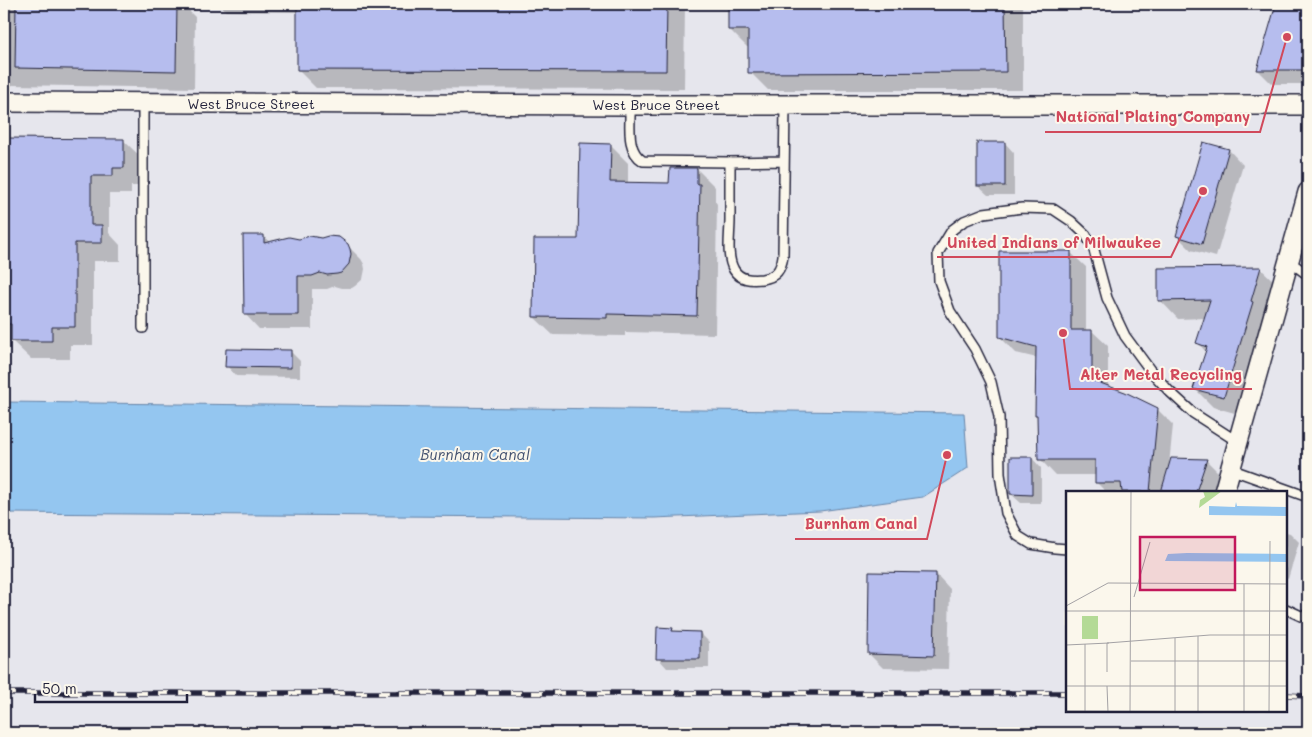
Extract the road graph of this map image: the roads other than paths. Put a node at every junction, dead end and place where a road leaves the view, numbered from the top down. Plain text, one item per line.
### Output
1 (4, 102) edge
2 (143, 103) junction
3 (630, 105) junction
4 (785, 105) junction
5 (1308, 105) edge
6 (784, 161) junction
7 (730, 162) junction
8 (1308, 192) edge
9 (1289, 261) junction
10 (1308, 275) edge
11 (143, 328) dead end
12 (1238, 442) junction
13 (1230, 469) junction
14 (1224, 491) edge
15 (1308, 497) edge
16 (1066, 549) edge
17 (1287, 609) edge
18 (1308, 615) edge

1 - 2 street, West Bruce Street
2 - 3 street, West Bruce Street
2 - 11 lane
3 - 4 street, West Bruce Street
3 - 7 lane
4 - 5 street, West Bruce Street
4 - 6 lane
6 - 7 lane
6 - 7 lane
8 - 9 street
9 - 10 lane
9 - 12 street
12 - 13 street
12 - 16 lane
13 - 14 street
13 - 15 lane
17 - 18 lane

